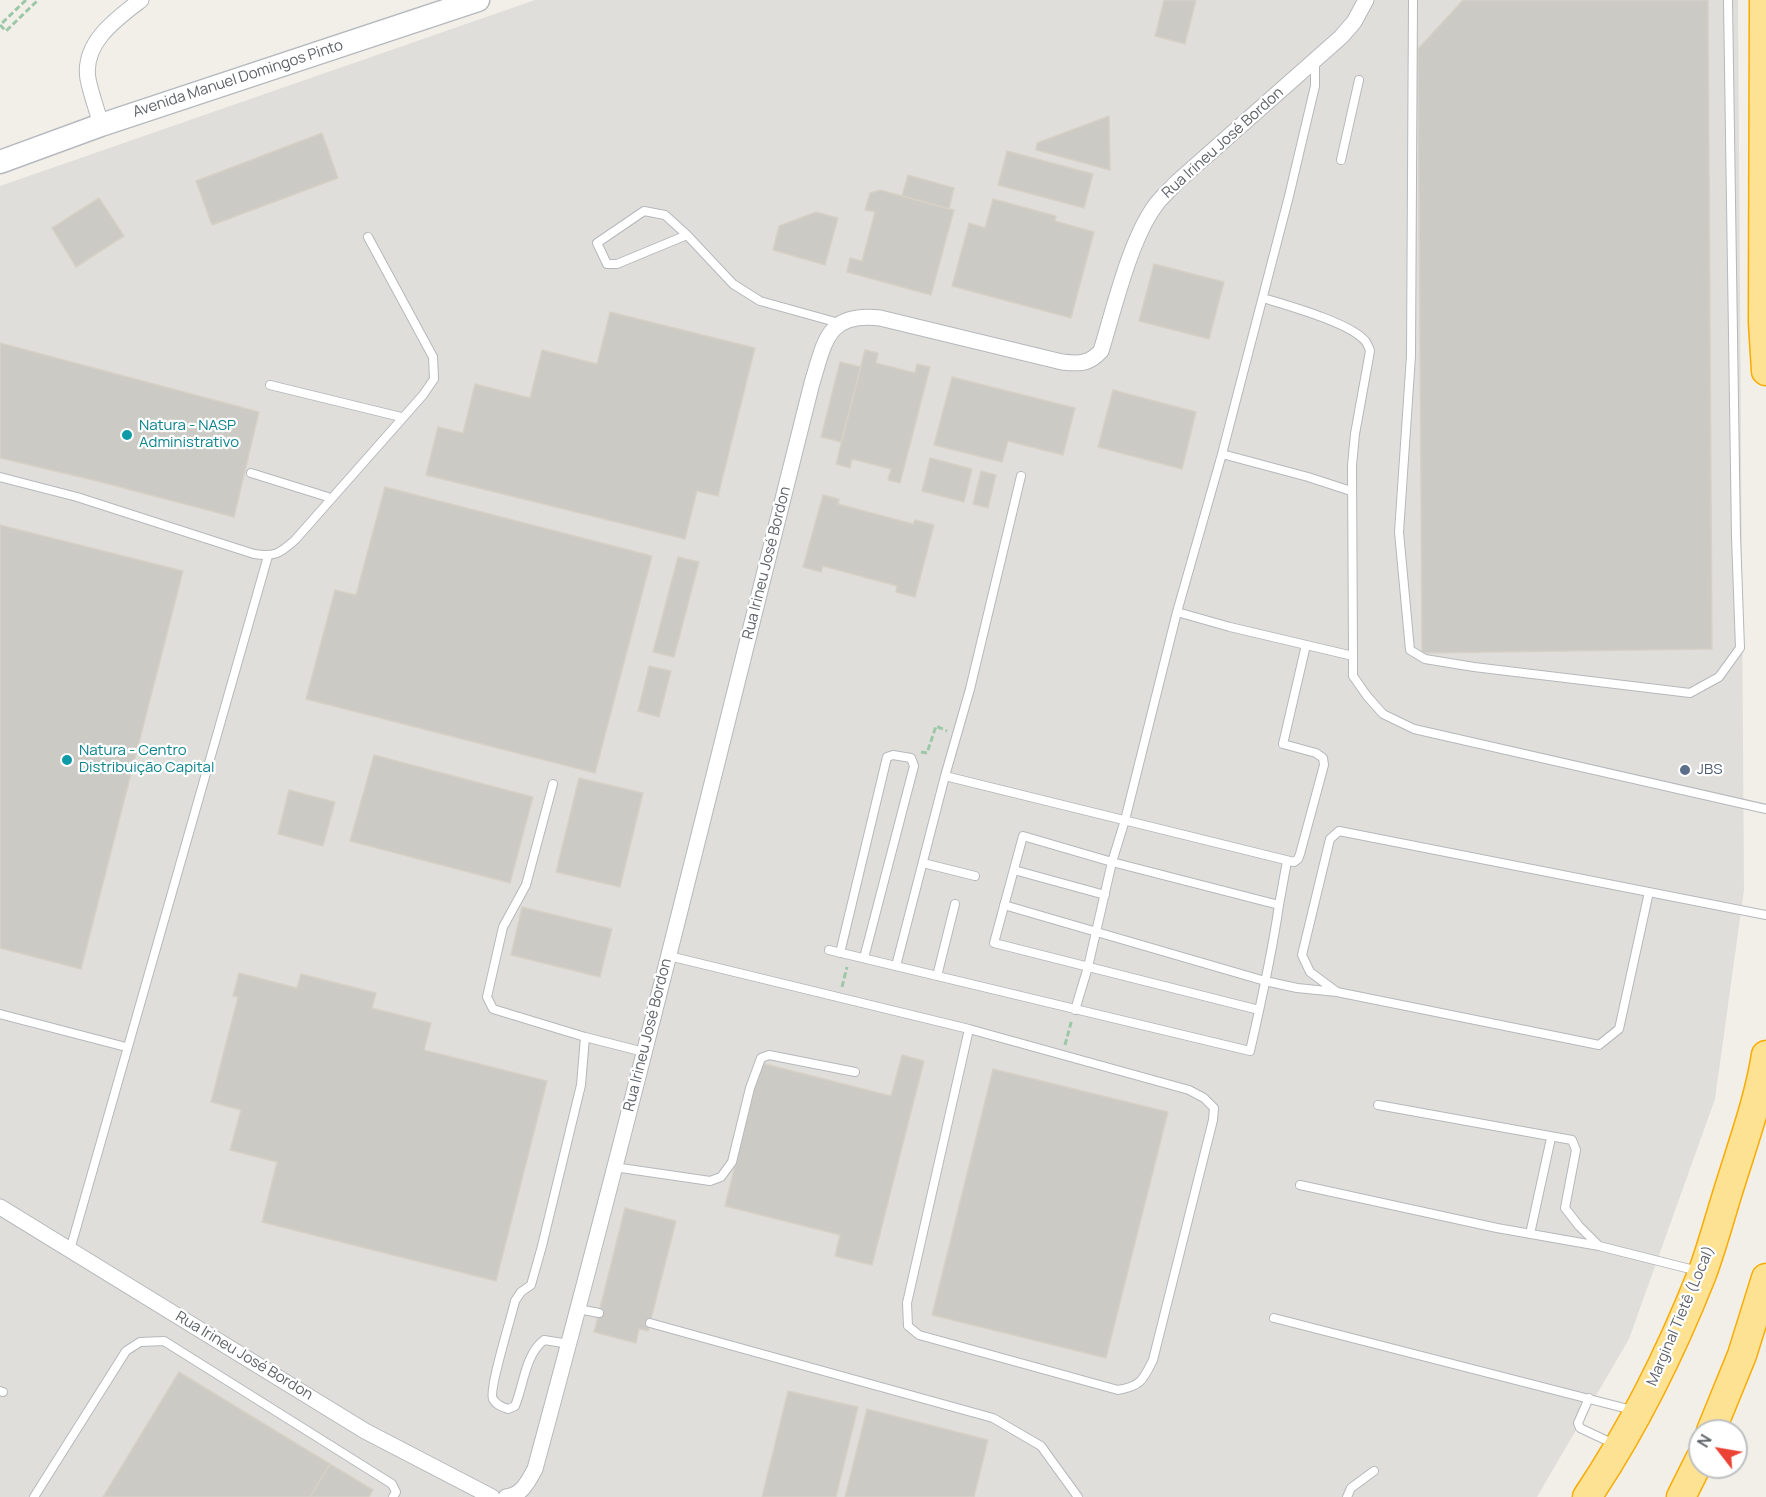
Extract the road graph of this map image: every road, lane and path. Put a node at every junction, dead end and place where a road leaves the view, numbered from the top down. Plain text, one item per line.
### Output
1 (26, 0) edge
2 (38, 0) edge
3 (141, 0) edge
4 (478, 0) edge
5 (1413, 0) edge
6 (1728, 0) edge
7 (1363, 3) edge
8 (1763, 10) edge
9 (1315, 61) junction
10 (1359, 80) dead end
11 (101, 124) junction
12 (1341, 160) dead end
13 (0, 162) edge
14 (687, 235) junction
15 (368, 237) dead end
16 (1263, 298) junction
17 (839, 322) junction
18 (1766, 371) edge
19 (270, 385) dead end
20 (401, 417) junction
21 (1222, 454) junction
22 (251, 473) dead end
23 (0, 477) edge
24 (1021, 477) dead end
25 (1351, 491) junction
26 (331, 498) junction
27 (268, 556) junction
28 (1177, 612) junction
29 (1306, 645) junction
30 (1353, 656) junction
31 (956, 735) junction
32 (901, 757) junction
33 (945, 776) junction
34 (552, 784) dead end
35 (1766, 809) edge
36 (1125, 820) junction
37 (1287, 861) junction
38 (1112, 862) junction
39 (923, 863) junction
40 (1014, 870) junction
41 (975, 876) dead end
42 (1649, 892) junction
43 (1105, 895) junction
44 (955, 904) dead end
45 (1004, 905) junction
46 (1279, 905) junction
47 (1766, 915) edge
48 (1095, 932) junction
49 (829, 950) dead end
50 (840, 953) junction
51 (850, 955) junction
52 (669, 956) junction
53 (864, 958) junction
54 (896, 966) junction
55 (1088, 967) junction
56 (937, 976) junction
57 (1265, 981) junction
58 (1337, 992) junction
59 (839, 998) junction
60 (1074, 1010) junction
61 (1260, 1010) junction
62 (0, 1014) edge
63 (969, 1029) junction
64 (585, 1037) junction
65 (126, 1047) junction
66 (644, 1052) junction
67 (1062, 1055) junction
68 (1766, 1055) edge
69 (855, 1072) dead end
70 (1378, 1105) dead end
71 (1551, 1137) junction
72 (614, 1167) junction
73 (1300, 1185) dead end
74 (0, 1207) edge
75 (1530, 1234) junction
76 (1599, 1246) junction
77 (70, 1250) junction
78 (1702, 1272) junction
79 (1766, 1278) edge
80 (578, 1309) junction
81 (598, 1313) dead end
82 (1274, 1318) dead end
83 (650, 1323) dead end
84 (569, 1344) junction
85 (1589, 1398) junction
86 (1639, 1412) junction
87 (1717, 1419) edge
88 (1620, 1446) junction
89 (1374, 1471) dead end
90 (1690, 1479) edge
91 (34, 1497) edge
92 (393, 1497) edge
93 (492, 1497) edge
94 (506, 1497) edge
95 (1078, 1497) edge
96 (1347, 1497) edge
97 (1587, 1497) edge
98 (1681, 1497) edge

1 - 2 path
3 - 11 street
4 - 11 street, Avenida Manuel Domingos Pinto
5 - 6 lane
7 - 9 street, Rua Irineu José Bordon
8 - 18 highway
9 - 16 lane
9 - 17 street, Rua Irineu José Bordon
10 - 12 lane
11 - 13 street, Avenida Manuel Domingos Pinto
14 - 14 lane
14 - 17 lane
15 - 20 lane
16 - 21 lane
16 - 25 lane
17 - 52 street, Rua Irineu José Bordon
19 - 20 lane
20 - 26 lane
21 - 25 lane
21 - 28 lane
22 - 26 lane
23 - 27 lane
24 - 31 lane
25 - 30 lane
26 - 27 lane
27 - 65 lane
28 - 29 lane
28 - 36 lane
29 - 30 lane
29 - 37 lane
30 - 35 lane
31 - 32 path
31 - 33 lane
32 - 50 lane
32 - 53 lane
33 - 36 lane
33 - 39 lane
34 - 64 lane
36 - 37 lane
36 - 38 lane
37 - 46 lane
38 - 40 lane
38 - 43 lane
38 - 46 lane
39 - 41 lane
39 - 54 lane
40 - 43 lane
40 - 45 lane
42 - 47 lane
42 - 58 lane
42 - 58 lane
43 - 48 lane
44 - 56 lane
45 - 48 lane
45 - 55 lane
46 - 57 lane
48 - 55 lane
48 - 57 lane
49 - 50 lane
50 - 51 lane
51 - 53 lane
51 - 59 path
52 - 59 lane
52 - 66 street, Rua Irineu José Bordon
53 - 54 lane
54 - 56 lane
55 - 60 lane
55 - 61 lane
56 - 60 lane
57 - 58 lane
57 - 61 lane
59 - 63 lane
60 - 61 lane
60 - 67 path
62 - 65 lane
63 - 67 lane
63 - 67 lane
64 - 66 lane
64 - 84 lane
65 - 77 lane
66 - 72 street, Rua Irineu José Bordon
68 - 78 highway, Marginal Tietê (Local)
69 - 72 lane
70 - 71 lane
71 - 75 lane
71 - 76 lane
72 - 80 street, Rua Irineu José Bordon
73 - 75 lane
74 - 77 street, Rua Irineu José Bordon
75 - 76 lane
76 - 78 lane
77 - 93 street, Rua Irineu José Bordon
78 - 86 highway, Marginal Tietê (Local)
79 - 87 highway
80 - 81 lane
80 - 84 street, Rua Irineu José Bordon
82 - 85 lane
83 - 95 lane
84 - 94 street, Rua Irineu José Bordon
85 - 86 lane
85 - 88 lane
86 - 88 highway, Marginal Tietê (Local)
88 - 97 highway, Marginal Tietê (Local)
89 - 96 lane
90 - 98 highway
91 - 92 lane

